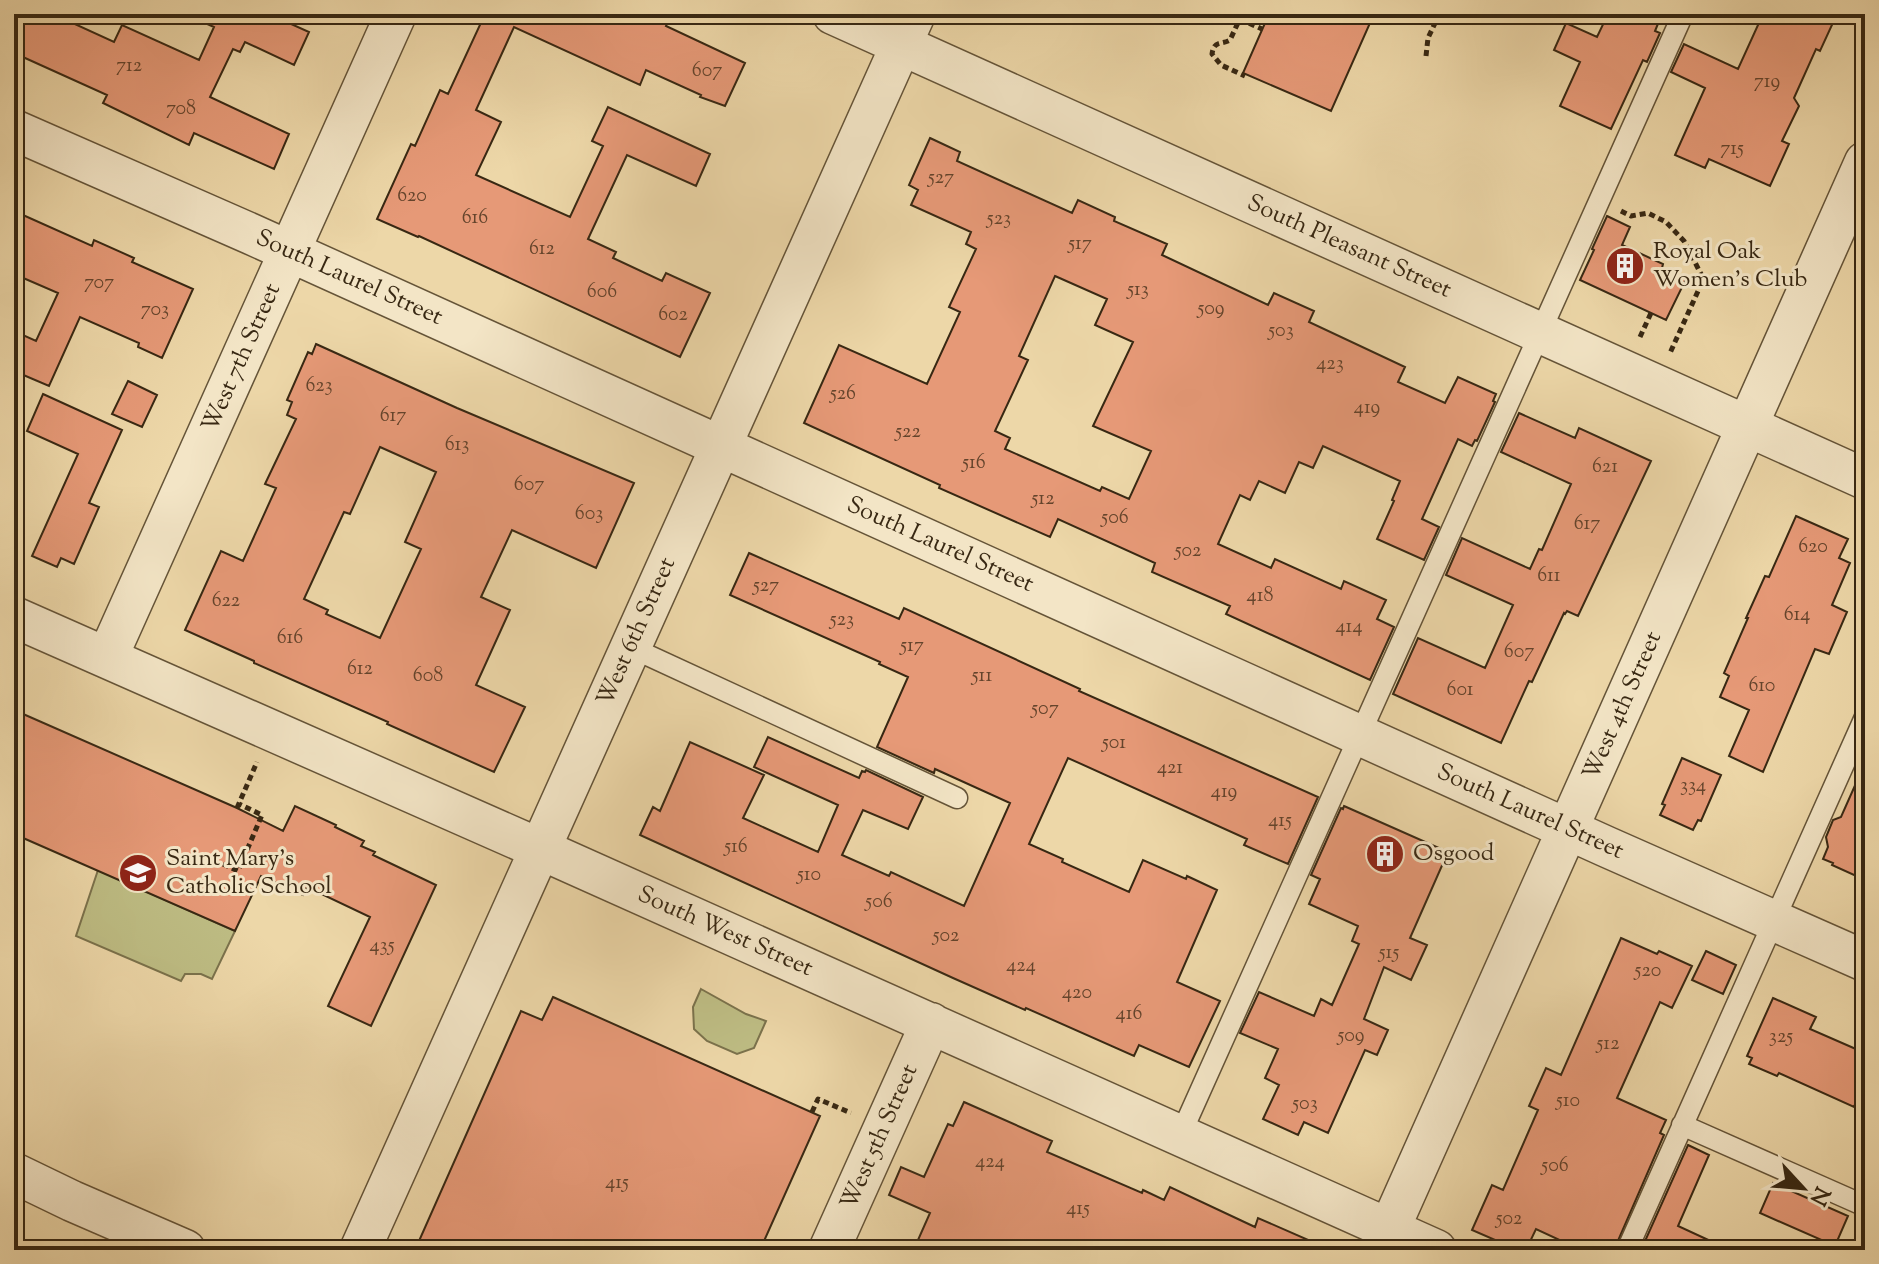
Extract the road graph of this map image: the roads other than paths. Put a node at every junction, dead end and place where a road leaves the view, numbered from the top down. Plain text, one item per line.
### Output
1 (396, 14) edge
2 (833, 14) edge
3 (1683, 14) edge
4 (908, 29) edge
5 (14, 130) edge
6 (1865, 162) edge
7 (288, 251) junction
8 (1541, 332) junction
9 (1749, 426) junction
10 (722, 446) junction
11 (1865, 479) edge
12 (14, 617) edge
13 (630, 647) junction
14 (107, 658) junction
15 (1865, 717) edge
16 (1359, 735) junction
17 (957, 798) dead end
18 (1568, 830) junction
19 (540, 849) junction
20 (1775, 920) junction
21 (1865, 961) edge
22 (931, 1023) junction
23 (1682, 1125) junction
24 (1180, 1136) junction
25 (14, 1173) edge
26 (1865, 1206) edge
27 (1385, 1240) edge
28 (185, 1250) edge
29 (360, 1250) edge
30 (829, 1250) edge
31 (1436, 1250) edge
32 (1627, 1250) edge

1 - 7 street, West 7th Street
2 - 4 street, South Pleasant Street
3 - 8 lane
4 - 8 street, South Pleasant Street
4 - 10 street, West 6th Street
5 - 7 street, South Laurel Street
6 - 9 street, West 4th Street
7 - 10 street, South Laurel Street
7 - 14 street, West 7th Street
8 - 9 street, South Pleasant Street
8 - 16 lane
9 - 11 street, South Pleasant Street
9 - 18 street, West 4th Street
10 - 13 street, West 6th Street
10 - 16 street, South Laurel Street
12 - 14 street, South West Street
13 - 17 lane
13 - 19 street, West 6th Street
14 - 19 street, South West Street
15 - 20 lane
16 - 18 street, South Laurel Street
16 - 24 lane
18 - 20 street, South Laurel Street
18 - 27 street, West 4th Street
19 - 22 street, South West Street
19 - 29 street, West 6th Street
20 - 21 street, South Laurel Street
20 - 23 lane
22 - 24 street, South West Street
22 - 30 street, West 5th Street
23 - 26 lane
23 - 32 lane
24 - 27 street, South West Street
25 - 28 street
27 - 31 street, South West Street

